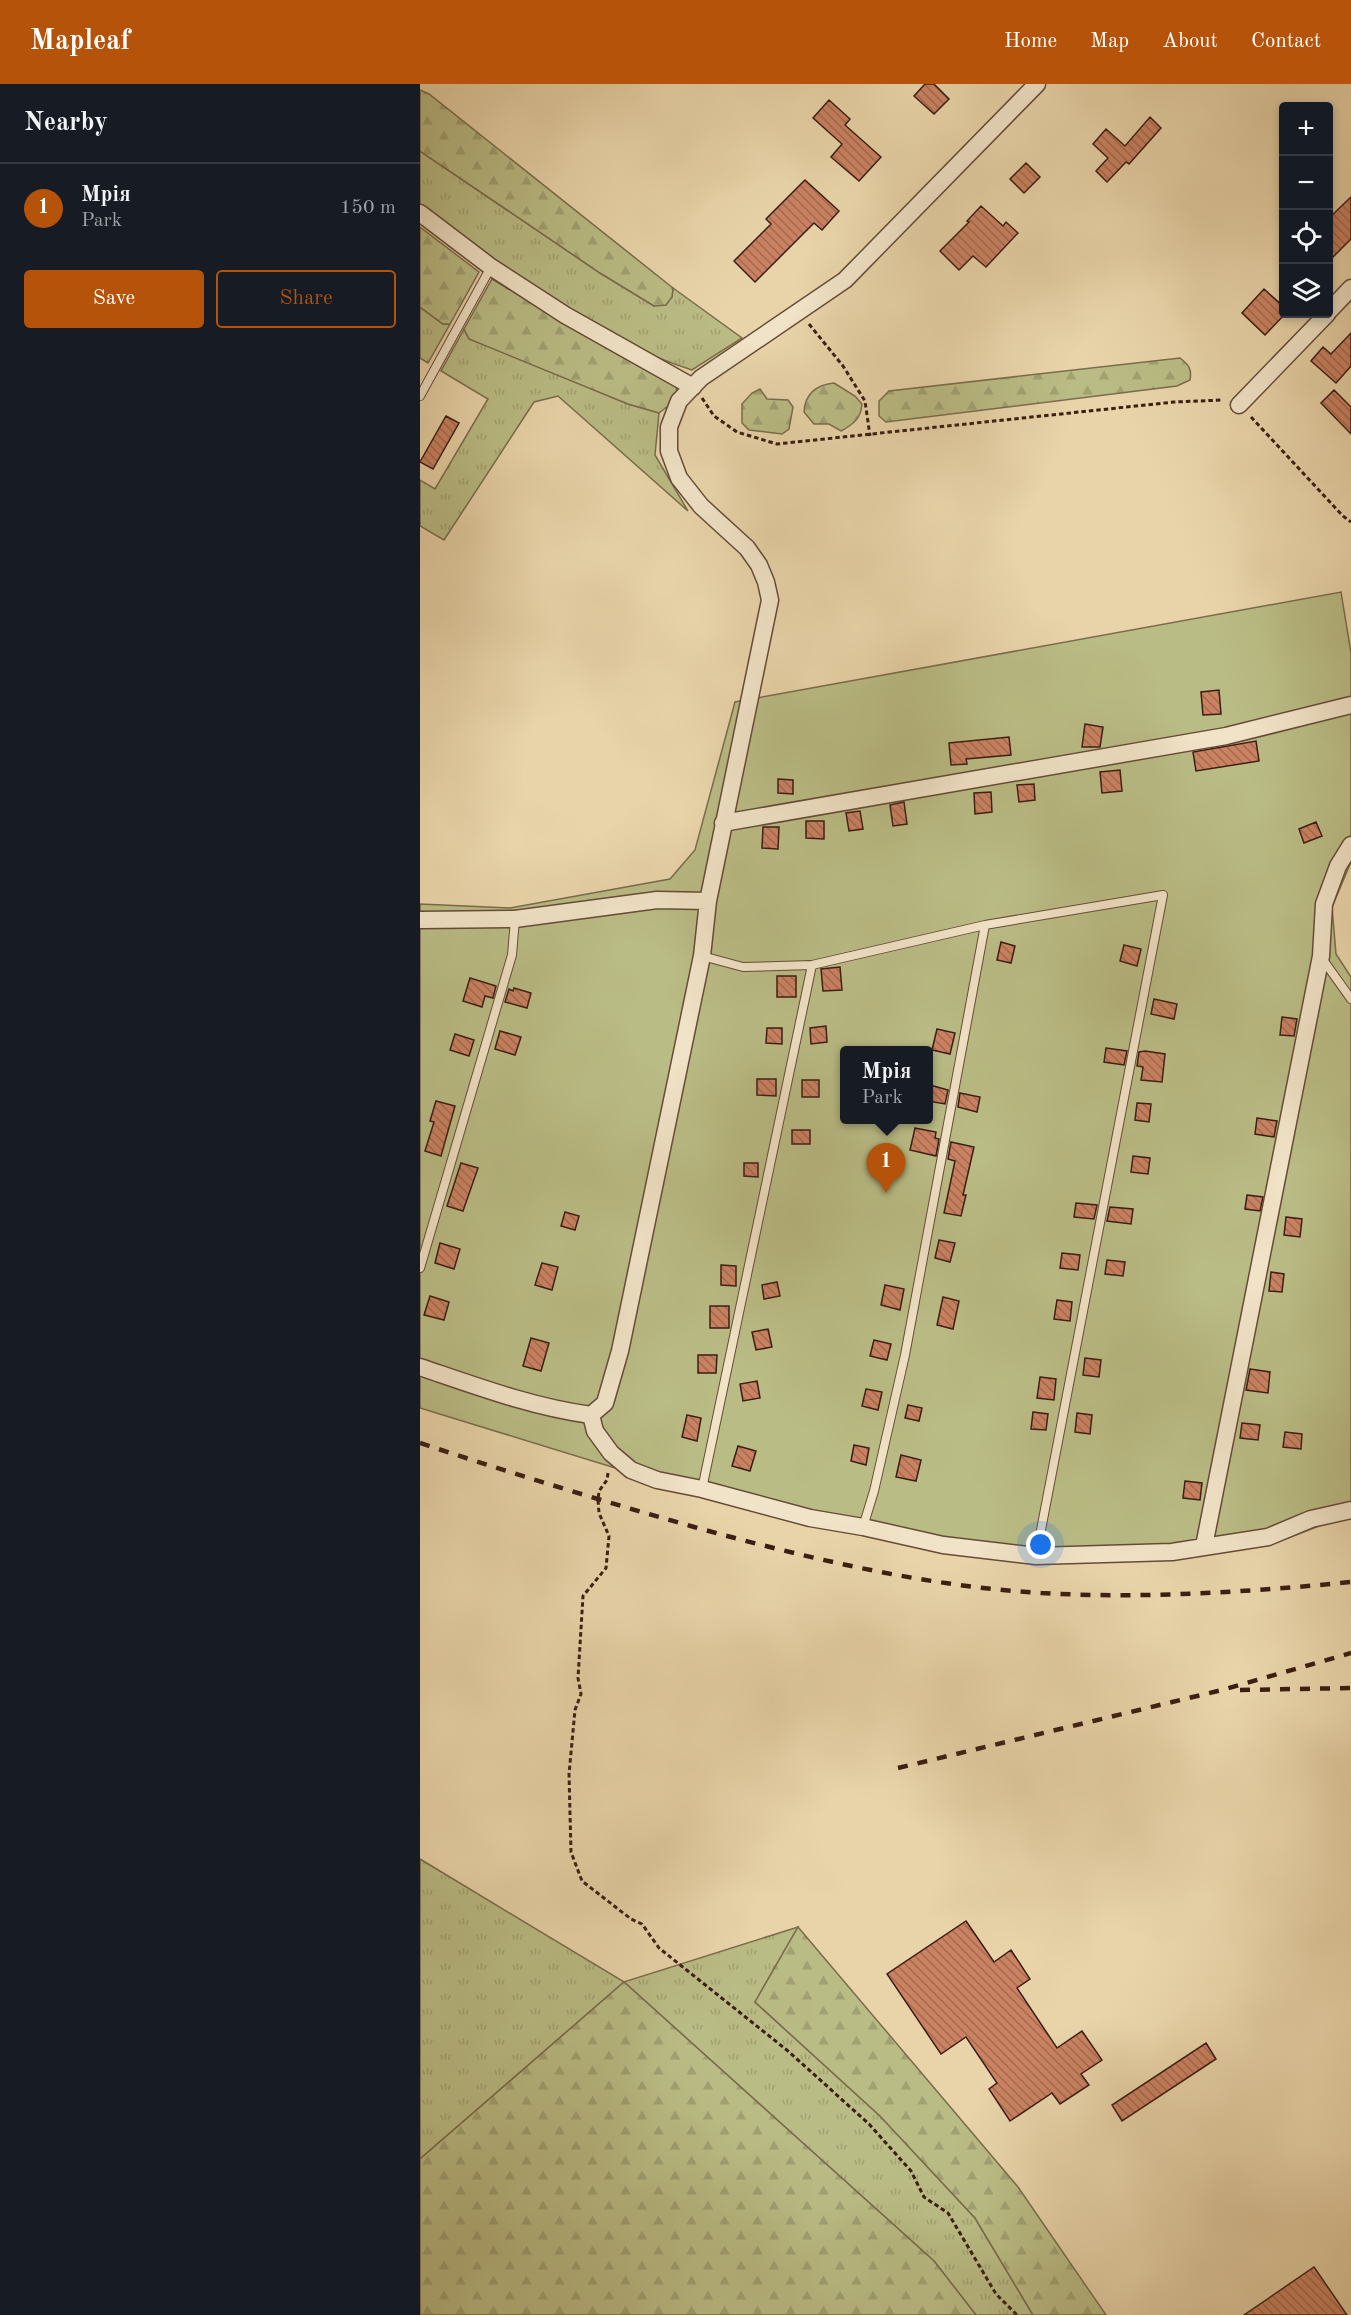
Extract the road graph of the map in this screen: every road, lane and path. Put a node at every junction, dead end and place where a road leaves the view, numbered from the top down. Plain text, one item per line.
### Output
1 (1037, 84) edge
2 (420, 213) edge
3 (491, 267) junction
4 (1351, 288) edge
5 (1333, 308) edge
6 (799, 312) junction
7 (1323, 318) edge
8 (693, 387) junction
9 (420, 396) edge
10 (1239, 405) junction
11 (870, 436) junction
12 (1351, 522) edge
13 (1351, 705) edge
14 (723, 823) junction
15 (1351, 845) edge
16 (708, 901) junction
17 (515, 919) junction
18 (420, 920) edge
19 (985, 925) junction
20 (702, 956) junction
21 (1321, 956) junction
22 (812, 965) junction
23 (1351, 999) edge
24 (420, 1268) edge
25 (420, 1367) edge
26 (591, 1415) junction
27 (611, 1453) junction
28 (702, 1489) junction
29 (1351, 1510) edge
30 (863, 1527) junction
31 (1204, 1546) junction
32 (1036, 1556) junction
33 (1017, 2315) edge

1 - 6 street
2 - 3 street
3 - 8 street
3 - 9 lane
4 - 5 street
6 - 8 street
6 - 11 path
7 - 10 street
8 - 11 path
8 - 14 street
10 - 11 path
10 - 12 path
13 - 14 street
14 - 16 street
15 - 21 street
16 - 17 street
16 - 20 street
17 - 18 street
17 - 24 lane
19 - 22 lane
19 - 30 lane
19 - 32 lane
20 - 22 lane
20 - 26 street
21 - 23 lane
21 - 31 street
22 - 28 lane
25 - 26 street
26 - 27 street
27 - 28 street
27 - 33 path
28 - 30 street
29 - 31 street
30 - 32 street
31 - 32 street

